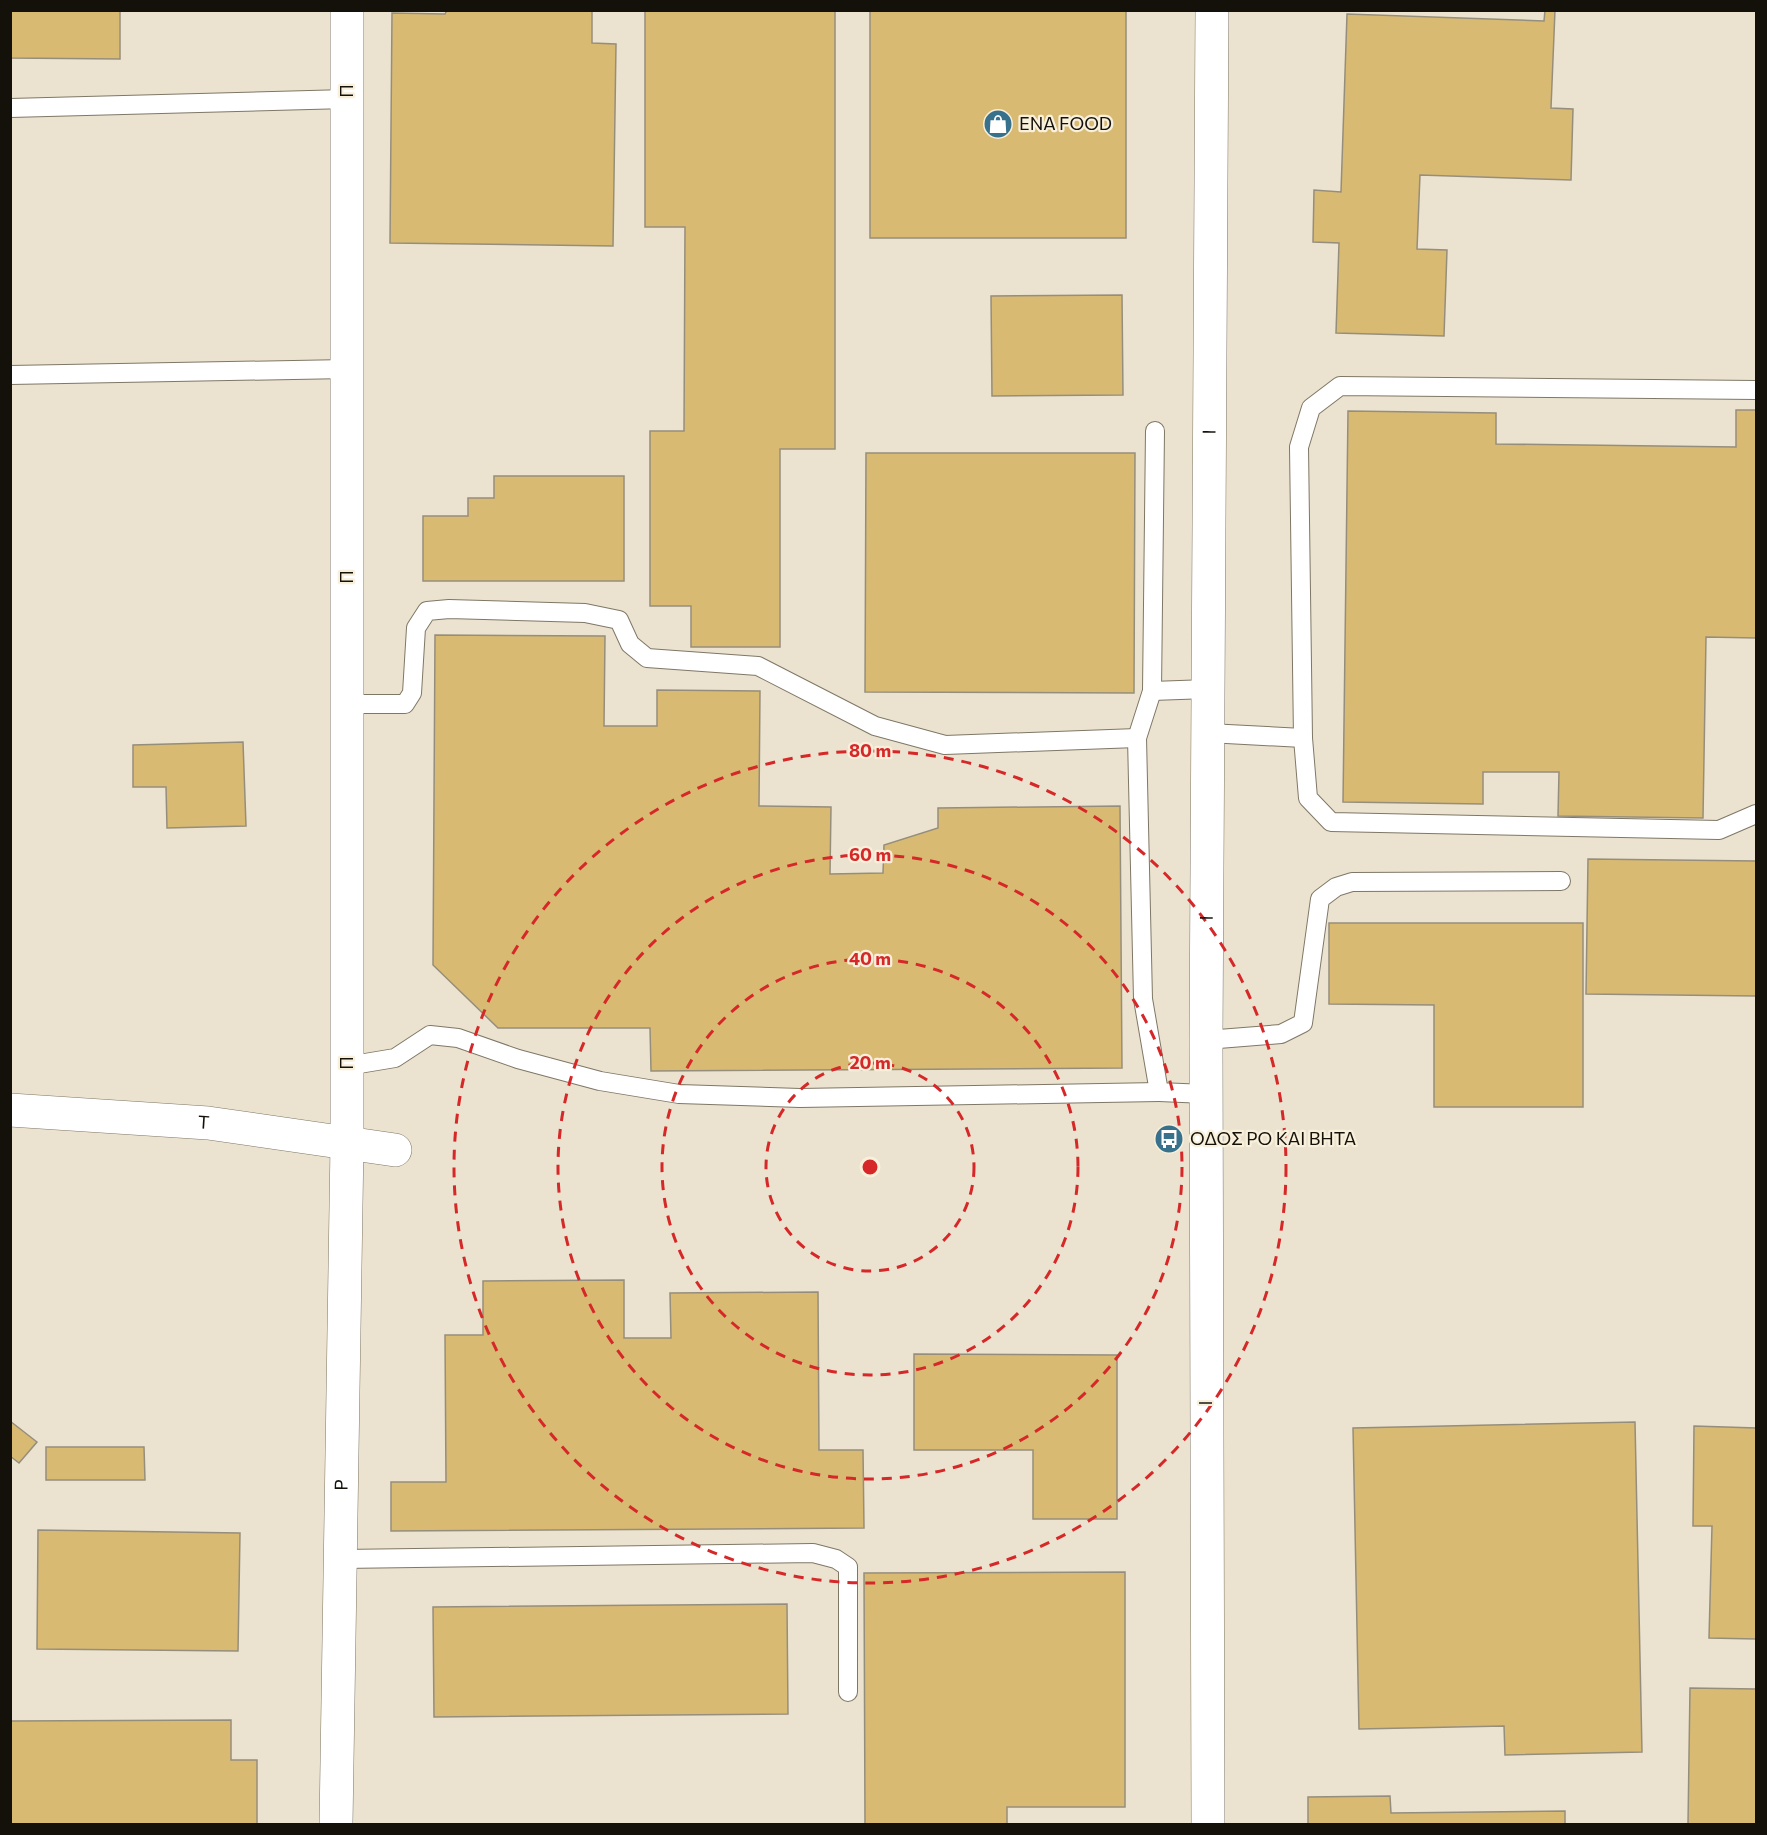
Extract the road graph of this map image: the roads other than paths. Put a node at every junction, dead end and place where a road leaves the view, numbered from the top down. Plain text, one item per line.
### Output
1 (347, 10) edge
2 (1212, 10) edge
3 (347, 99) junction
4 (10, 108) edge
5 (347, 369) junction
6 (10, 375) edge
7 (1756, 390) edge
8 (1155, 431) dead end
9 (1208, 689) junction
10 (1152, 691) junction
11 (347, 704) junction
12 (1208, 733) junction
13 (1137, 738) junction
14 (1303, 738) junction
15 (1756, 814) edge
16 (1561, 881) dead end
17 (1206, 1040) junction
18 (347, 1066) junction
19 (1159, 1092) junction
20 (1206, 1094) junction
21 (10, 1110) edge
22 (347, 1144) junction
23 (395, 1150) dead end
24 (340, 1559) junction
25 (848, 1692) dead end
26 (336, 1824) edge
27 (1208, 1824) edge

1 - 3 street, Π
2 - 9 street, Ι
3 - 4 lane
3 - 5 street, Π
5 - 6 lane
5 - 11 street, Π
7 - 14 lane
8 - 10 lane
9 - 10 lane
9 - 12 street, Ι
10 - 13 lane
11 - 13 lane
11 - 18 street, Π
12 - 14 lane
12 - 17 street, Ι
13 - 19 lane
14 - 15 lane
16 - 17 lane
17 - 20 street, Ι
18 - 19 lane
18 - 22 street, Π
19 - 20 lane
20 - 27 street, Ι
21 - 22 street, Τ
22 - 23 street, Τ
22 - 24 street, Ρ
24 - 25 lane
24 - 26 street, Ρ

